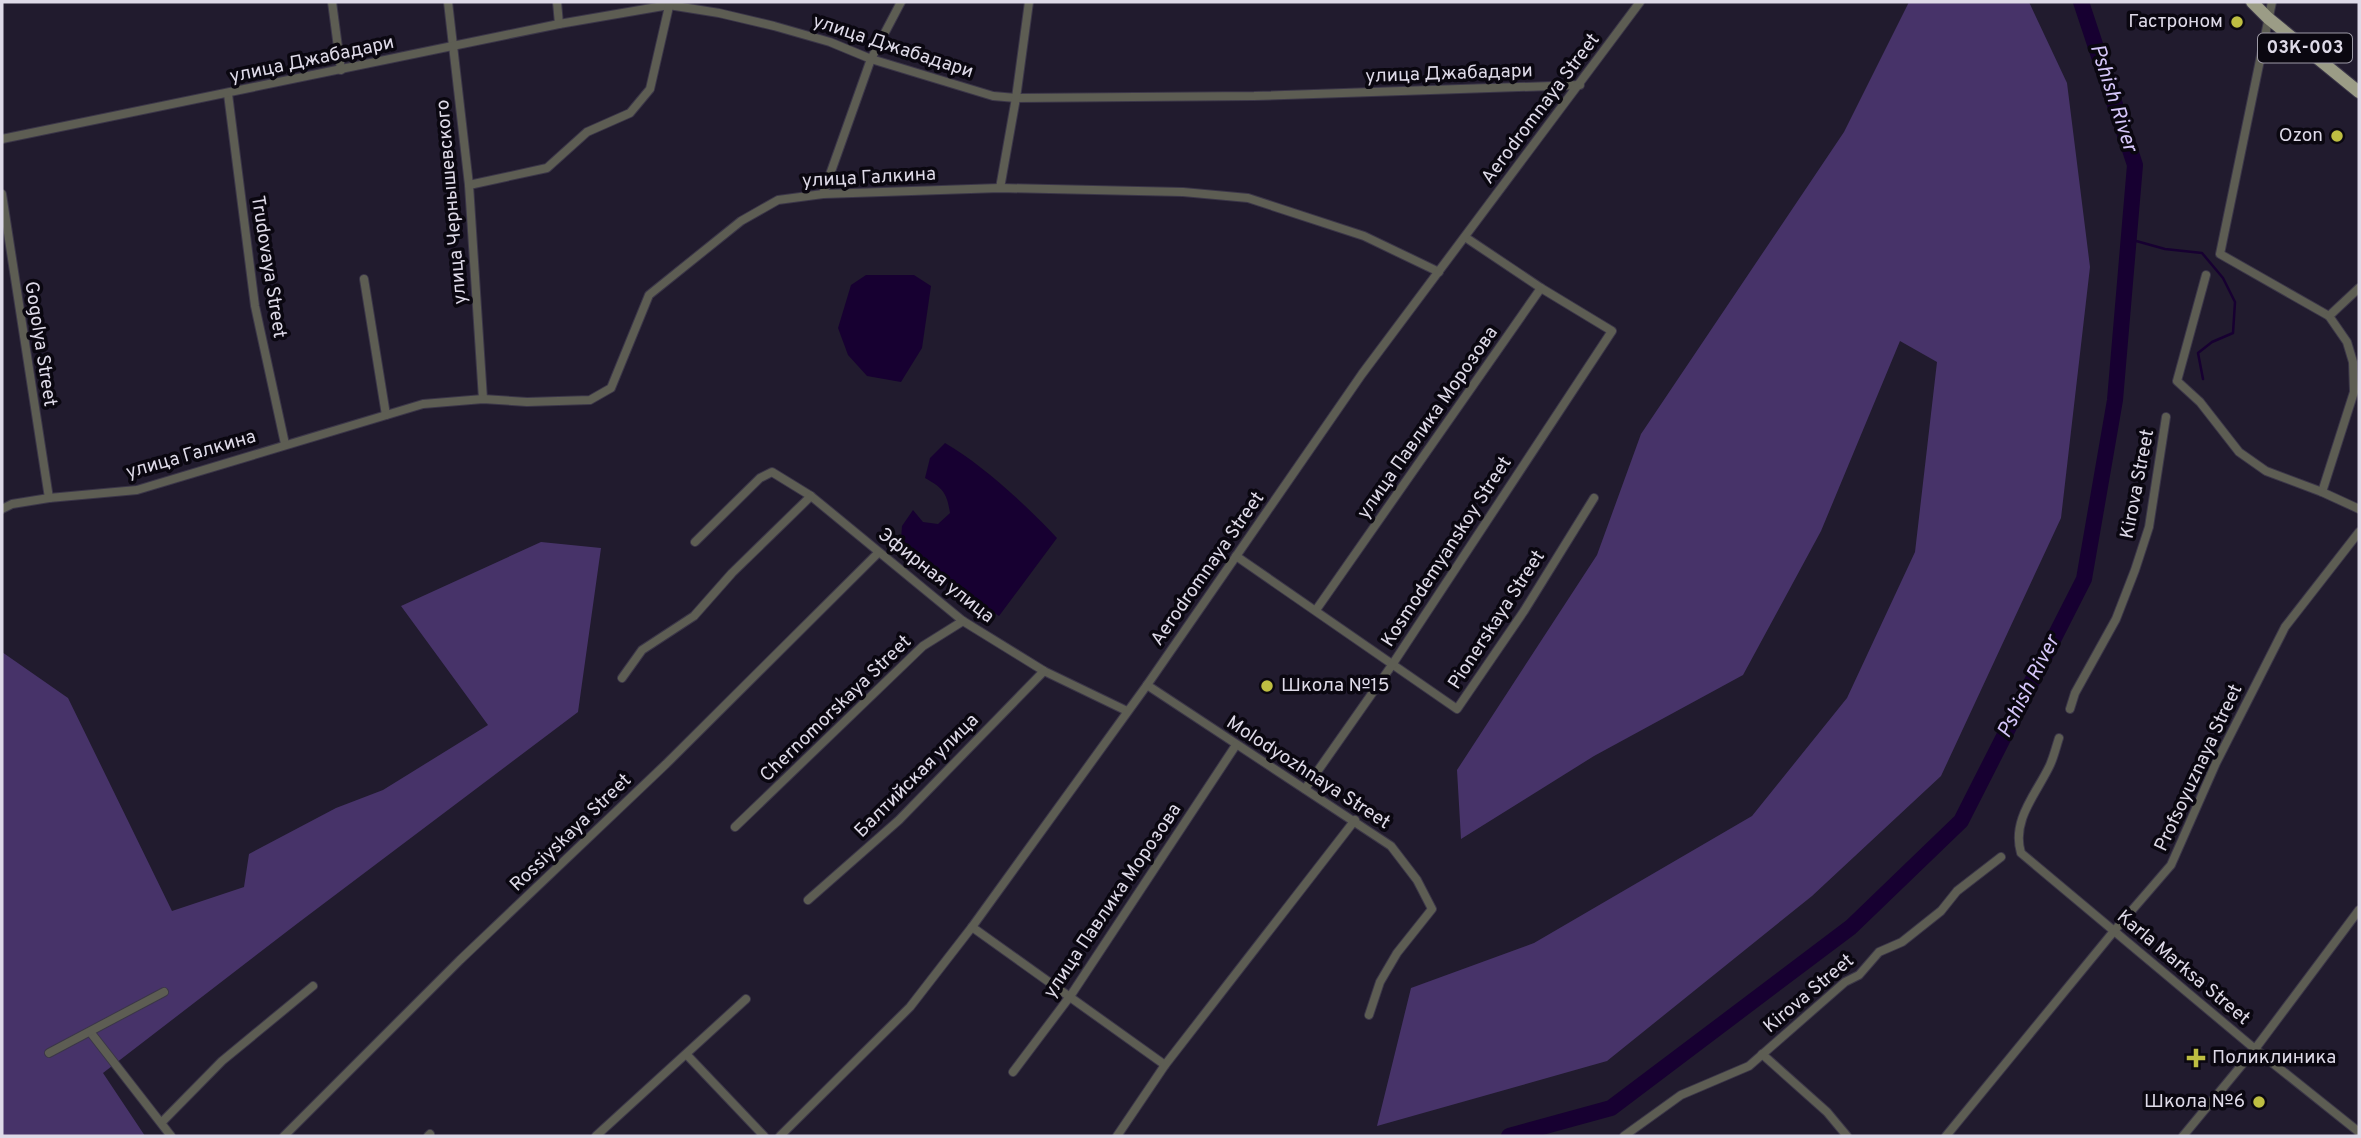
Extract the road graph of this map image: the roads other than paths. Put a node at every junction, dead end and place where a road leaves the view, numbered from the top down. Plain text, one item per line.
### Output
1 (332, 2) edge
2 (449, 2) edge
3 (557, 2) edge
4 (901, 2) edge
5 (1029, 2) edge
6 (1640, 2) edge
7 (2252, 2) edge
8 (2273, 2) edge
9 (669, 3) edge
10 (2268, 18) junction
11 (559, 24) junction
12 (452, 47) junction
13 (871, 60) junction
14 (341, 70) junction
15 (1580, 85) junction
16 (2359, 92) edge
17 (228, 94) junction
18 (1016, 99) junction
19 (2, 139) edge
20 (469, 185) junction
21 (1000, 188) junction
22 (2, 194) edge
23 (823, 194) junction
24 (1465, 237) junction
25 (1439, 272) junction
26 (2206, 275) dead end
27 (363, 279) dead end
28 (1541, 288) junction
29 (2359, 288) edge
30 (2329, 316) junction
31 (483, 399) junction
32 (386, 415) junction
33 (2166, 417) dead end
34 (285, 444) junction
35 (2322, 492) junction
36 (811, 496) junction
37 (49, 498) junction
38 (1594, 498) dead end
39 (2, 509) edge
40 (2359, 509) edge
41 (2359, 532) edge
42 (695, 541) dead end
43 (878, 553) junction
44 (1236, 556) junction
45 (1316, 610) junction
46 (963, 621) junction
47 (1392, 665) junction
48 (1044, 671) junction
49 (622, 678) dead end
50 (1147, 685) junction
51 (2070, 709) dead end
52 (1127, 711) junction
53 (2059, 738) dead end
54 (1236, 745) junction
55 (1305, 789) junction
56 (1355, 820) junction
57 (735, 827) dead end
58 (2001, 857) dead end
59 (808, 900) dead end
60 (2359, 910) edge
61 (972, 926) junction
62 (2114, 931) junction
63 (313, 986) dead end
64 (164, 992) dead end
65 (1071, 996) junction
66 (746, 999) dead end
67 (1369, 1015) dead end
68 (91, 1033) junction
69 (2255, 1049) junction
70 (50, 1053) dead end
71 (1762, 1054) junction
72 (687, 1055) junction
73 (1165, 1065) junction
74 (1013, 1072) dead end
75 (162, 1122) junction
76 (2359, 1132) edge
77 (171, 1136) edge
78 (284, 1136) edge
79 (596, 1136) edge
80 (764, 1136) edge
81 (780, 1136) edge
82 (1117, 1136) edge
83 (1624, 1136) edge
84 (1847, 1136) edge
85 (1946, 1136) edge
86 (2183, 1136) edge

1 - 14 street
2 - 12 street, улица Чернышевского
3 - 11 street
4 - 13 street
5 - 18 street
6 - 15 street, Aerodromnaya Street
7 - 10 main road, 03К-003
8 - 10 street
9 - 11 street, улица Джабадари
9 - 13 street, улица Джабадари
9 - 20 street
10 - 16 main road, 03К-003
10 - 30 street
11 - 12 street, улица Джабадари
12 - 14 street, улица Джабадари
12 - 20 street, улица Чернышевского
13 - 18 street, улица Джабадари
13 - 23 street
14 - 17 street, улица Джабадари
15 - 18 street, улица Джабадари
15 - 24 street, Aerodromnaya Street
17 - 19 street, улица Джабадари
17 - 34 street, Trudovaya Street
18 - 21 street
20 - 31 street, улица Чернышевского
21 - 23 street, улица Галкина
21 - 25 street, улица Галкина
22 - 37 street, Gogolya Street
23 - 31 street, улица Галкина
24 - 25 street, Aerodromnaya Street
24 - 28 street
25 - 44 street, Aerodromnaya Street
26 - 35 street
27 - 32 street
28 - 45 street, улица Павлика Морозова
28 - 47 street, Kosmodemyanskoy Street
29 - 30 street
30 - 35 street
31 - 32 street, улица Галкина
32 - 34 street, улица Галкина
33 - 51 street, Kirova Street
34 - 37 street, улица Галкина
35 - 40 street
36 - 42 street, Эфирная улица
36 - 43 street, Эфирная улица
36 - 49 street
37 - 39 street, улица Галкина
38 - 47 street, Pionerskaya Street
41 - 62 street, Profsoyuznaya Street
43 - 46 street, Эфирная улица
43 - 78 street, Rossiyskaya Street
44 - 45 street, Pionerskaya Street
44 - 50 street, Aerodromnaya Street
45 - 47 street, Pionerskaya Street
46 - 48 street, Эфирная улица
46 - 57 street, Chernomorskaya Street
47 - 55 street, Kosmodemyanskoy Street
48 - 52 street, Эфирная улица
48 - 59 street, Балтийская улица
50 - 52 street, Aerodromnaya Street
50 - 54 street, Molodyozhnaya Street
52 - 61 street, Aerodromnaya Street
53 - 62 street, Karla Marksa Street
54 - 55 street, Molodyozhnaya Street
54 - 65 street, улица Павлика Морозова
55 - 56 street, Molodyozhnaya Street
56 - 67 street, Molodyozhnaya Street
56 - 73 street
58 - 71 street, Kirova Street
60 - 69 street
61 - 65 street
61 - 81 street, Aerodromnaya Street
62 - 69 street, Karla Marksa Street
62 - 85 street, Profsoyuznaya Street
63 - 75 street
64 - 68 street
65 - 73 street
65 - 74 street, улица Павлика Морозова
66 - 72 street
68 - 70 street
68 - 75 street
69 - 76 street, Karla Marksa Street
69 - 86 street
71 - 83 street, Kirova Street
71 - 84 street
72 - 79 street
72 - 80 street
73 - 82 street
75 - 77 street

